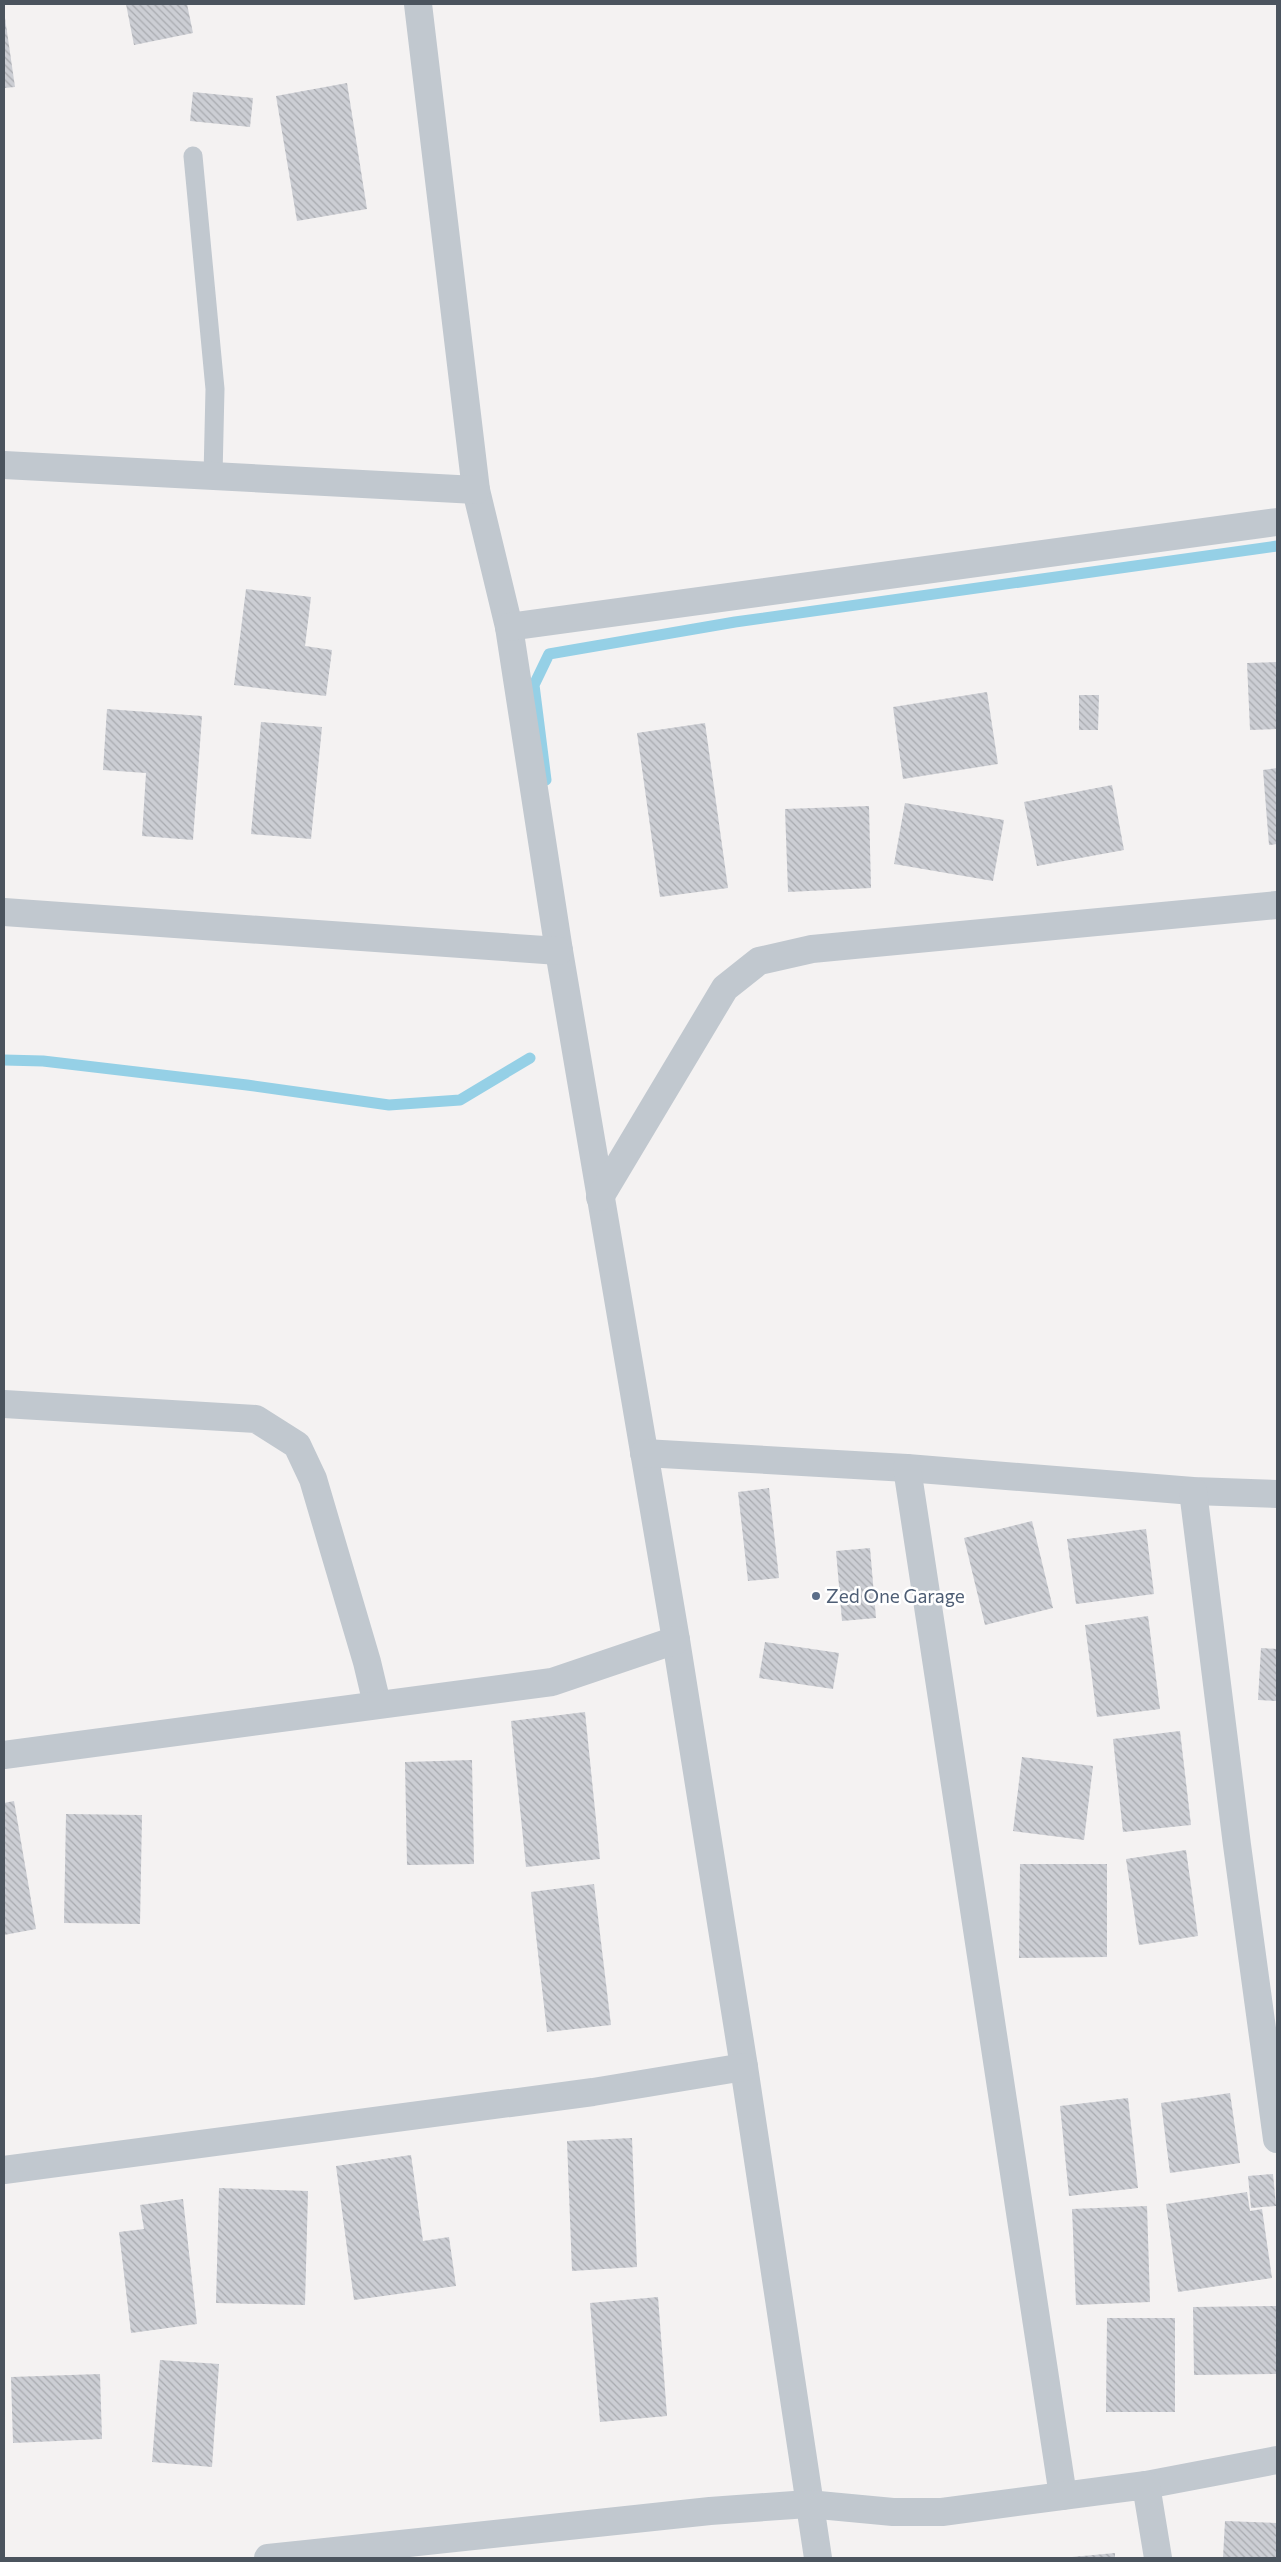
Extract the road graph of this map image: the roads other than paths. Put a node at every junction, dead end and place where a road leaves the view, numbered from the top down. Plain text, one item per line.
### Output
1 (418, 4) edge
2 (193, 156) dead end
3 (4, 465) edge
4 (213, 476) junction
5 (476, 490) junction
6 (1277, 522) edge
7 (509, 627) junction
8 (1277, 905) edge
9 (4, 912) edge
10 (559, 951) junction
11 (600, 1197) junction
12 (4, 1404) edge
13 (644, 1453) junction
14 (907, 1468) junction
15 (1193, 1491) junction
16 (1277, 1494) edge
17 (676, 1640) junction
18 (377, 1704) junction
19 (4, 1755) edge
20 (744, 2067) junction
21 (1277, 2139) edge
22 (4, 2170) edge
23 (1277, 2460) edge
24 (1146, 2486) junction
25 (1063, 2496) junction
26 (808, 2504) junction
27 (268, 2558) edge
28 (818, 2558) edge
29 (1158, 2558) edge

1 - 5 street
2 - 4 lane
3 - 4 street
4 - 5 street
5 - 7 street
6 - 7 street
7 - 10 street
8 - 11 street
9 - 10 street
10 - 11 street
11 - 13 street
12 - 18 street
13 - 14 street
13 - 17 street
14 - 15 street
14 - 25 street
15 - 16 street
15 - 21 street
17 - 18 street
17 - 20 street
18 - 19 street
20 - 22 street
20 - 26 street
23 - 24 street
24 - 25 street
24 - 29 street
25 - 26 street
26 - 27 street
26 - 28 street

